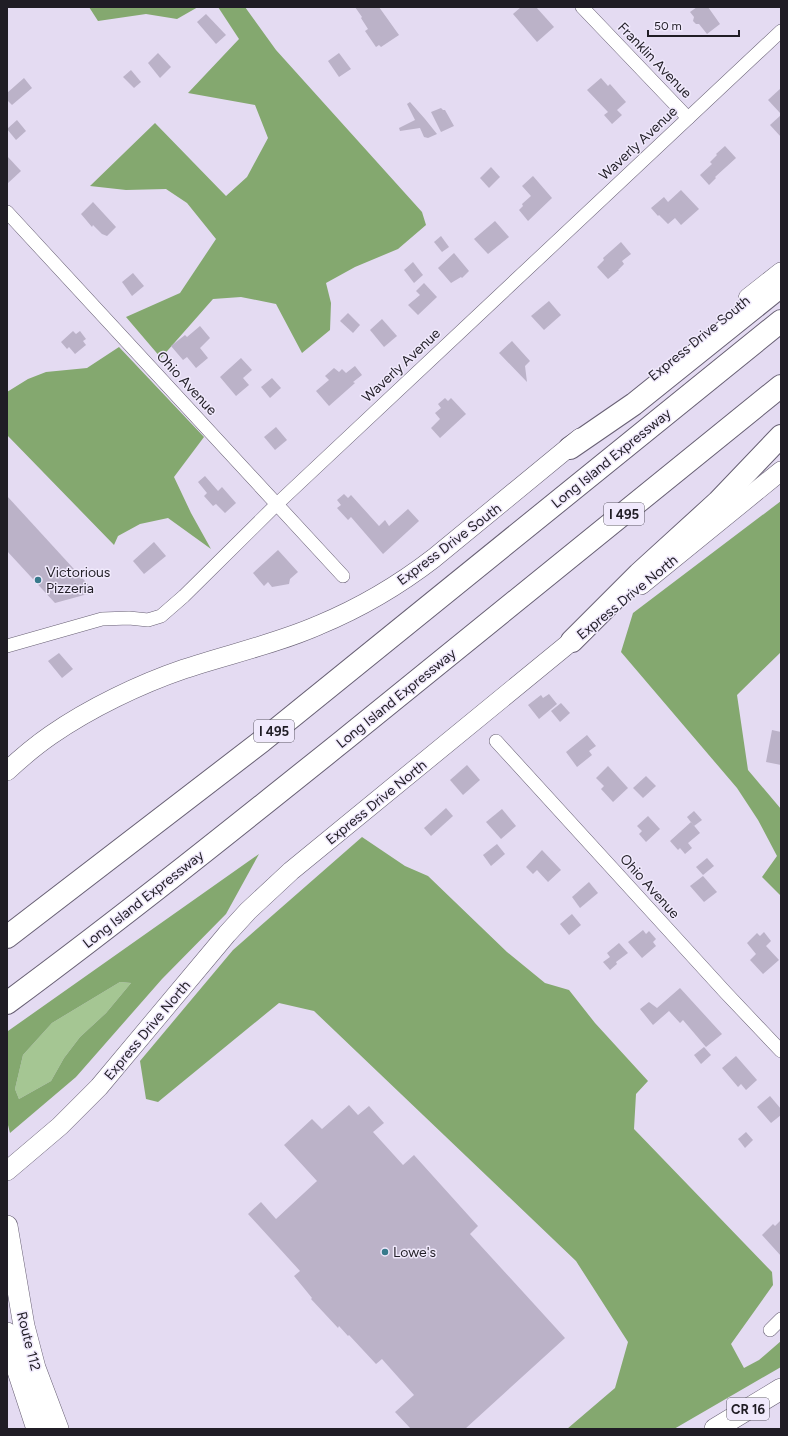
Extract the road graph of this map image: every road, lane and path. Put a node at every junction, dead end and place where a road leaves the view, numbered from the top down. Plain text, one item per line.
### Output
1 (582, 7) edge
2 (781, 31) edge
3 (688, 118) junction
4 (7, 212) edge
5 (781, 272) edge
6 (781, 286) edge
7 (781, 321) edge
8 (781, 386) edge
9 (781, 436) edge
10 (570, 448) junction
11 (781, 471) edge
12 (277, 504) junction
13 (343, 576) dead end
14 (572, 641) junction
15 (7, 646) edge
16 (496, 741) dead end
17 (7, 771) edge
18 (7, 937) edge
19 (7, 1003) edge
20 (781, 1051) edge
21 (7, 1170) edge
22 (7, 1226) edge
23 (781, 1319) edge
24 (770, 1330) dead end
25 (7, 1333) edge
26 (781, 1389) edge
27 (37, 1429) edge
28 (58, 1429) edge
29 (715, 1429) edge

1 - 3 street, Franklin Avenue
2 - 3 street, Waverly Avenue
3 - 12 street, Waverly Avenue
4 - 12 street, Ohio Avenue
5 - 10 main road, Express Drive South
6 - 10 highway
7 - 18 highway, Long Island Expressway / I 495
8 - 19 highway, Long Island Expressway / I 495
9 - 14 highway
10 - 17 main road, Express Drive South
11 - 14 main road, Express Drive North
12 - 13 street, Ohio Avenue
12 - 15 street, Waverly Avenue
14 - 21 main road, Express Drive North
16 - 20 street, Ohio Avenue
22 - 28 main road, Route 112
23 - 24 street
25 - 27 main road, Route 112
26 - 29 main road, CR 16

